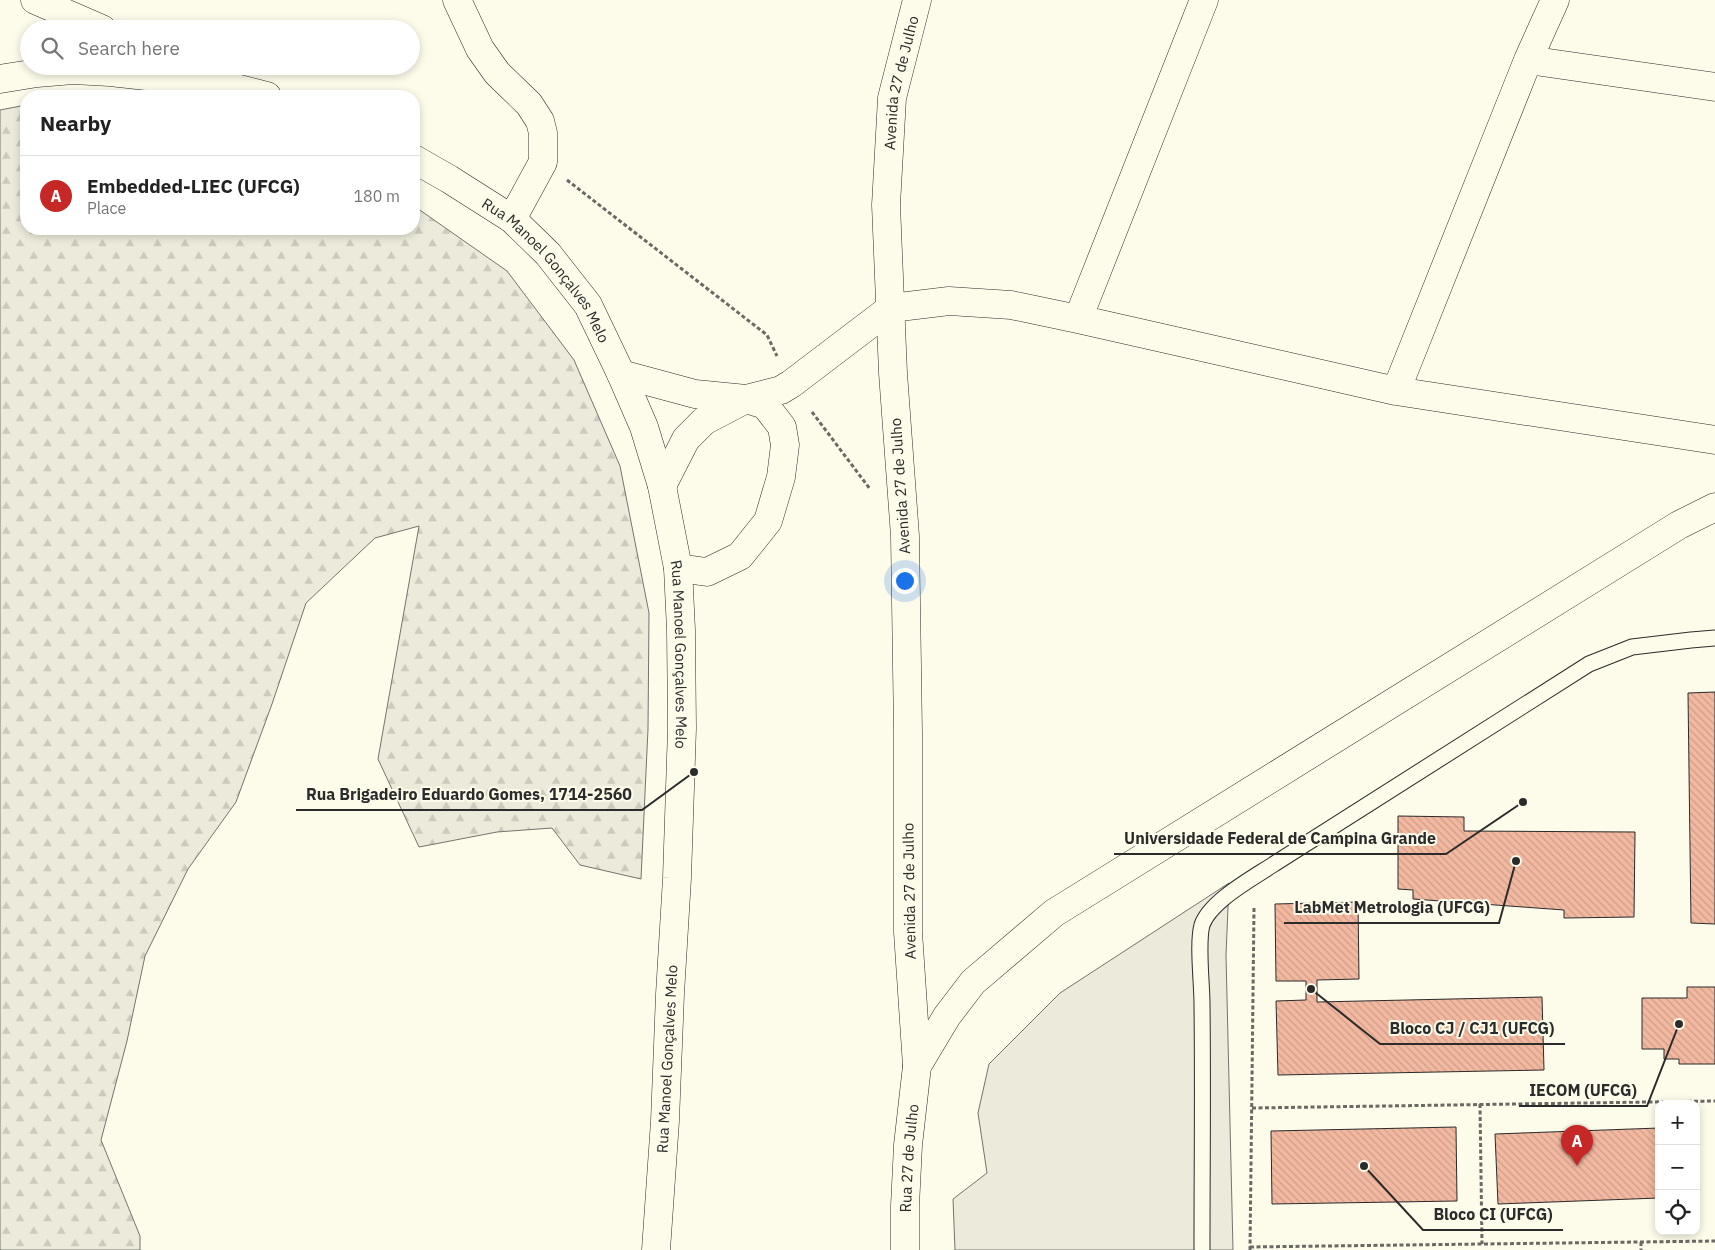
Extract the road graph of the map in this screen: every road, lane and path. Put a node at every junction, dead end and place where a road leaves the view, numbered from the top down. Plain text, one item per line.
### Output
1 (35, 0) edge
2 (457, 0) edge
3 (917, 0) edge
4 (1204, 0) edge
5 (1555, 0) edge
6 (81, 20) edge
7 (1528, 60) junction
8 (25, 75) edge
9 (138, 75) edge
10 (202, 75) edge
11 (0, 79) edge
12 (220, 84) junction
13 (1715, 88) edge
14 (244, 90) edge
15 (420, 162) edge
16 (543, 162) junction
17 (512, 219) junction
18 (891, 308) junction
19 (1078, 318) junction
20 (621, 374) junction
21 (791, 384) junction
22 (1396, 390) junction
23 (746, 399) junction
24 (1715, 440) edge
25 (662, 486) junction
26 (875, 496) dead end
27 (1715, 507) edge
28 (678, 568) junction
29 (1715, 638) edge
30 (1254, 878) junction
31 (917, 1066) junction
32 (1715, 1101) edge
33 (1480, 1104) junction
34 (1252, 1108) junction
35 (1715, 1241) edge
36 (1641, 1242) junction
37 (1482, 1244) junction
38 (1250, 1248) edge
39 (656, 1250) edge
40 (905, 1250) edge
41 (1202, 1250) edge
42 (1641, 1250) edge

1 - 6 street
2 - 16 street
3 - 18 street, Avenida 27 de Julho
4 - 19 street
5 - 7 street
7 - 13 street
7 - 22 street
8 - 11 street
9 - 12 street
10 - 12 street
12 - 14 street
15 - 17 street, Rua Manoel Gonçalves Melo
16 - 17 street
16 - 21 path
17 - 20 street, Rua Manoel Gonçalves Melo
18 - 19 street
18 - 21 street
18 - 31 street, Avenida 27 de Julho
19 - 22 street
20 - 23 street
20 - 25 street, Rua Manoel Gonçalves Melo
21 - 23 street
21 - 26 path
22 - 24 street
23 - 25 street
23 - 28 street
25 - 28 street, Rua Manoel Gonçalves Melo
27 - 31 street
28 - 39 street, Rua Manoel Gonçalves Melo
29 - 30 lane
30 - 34 path
30 - 41 lane
31 - 40 street, Rua 27 de Julho
32 - 33 path
33 - 34 path
33 - 37 path
34 - 38 path
35 - 36 path
36 - 37 path
36 - 42 path
37 - 38 path

